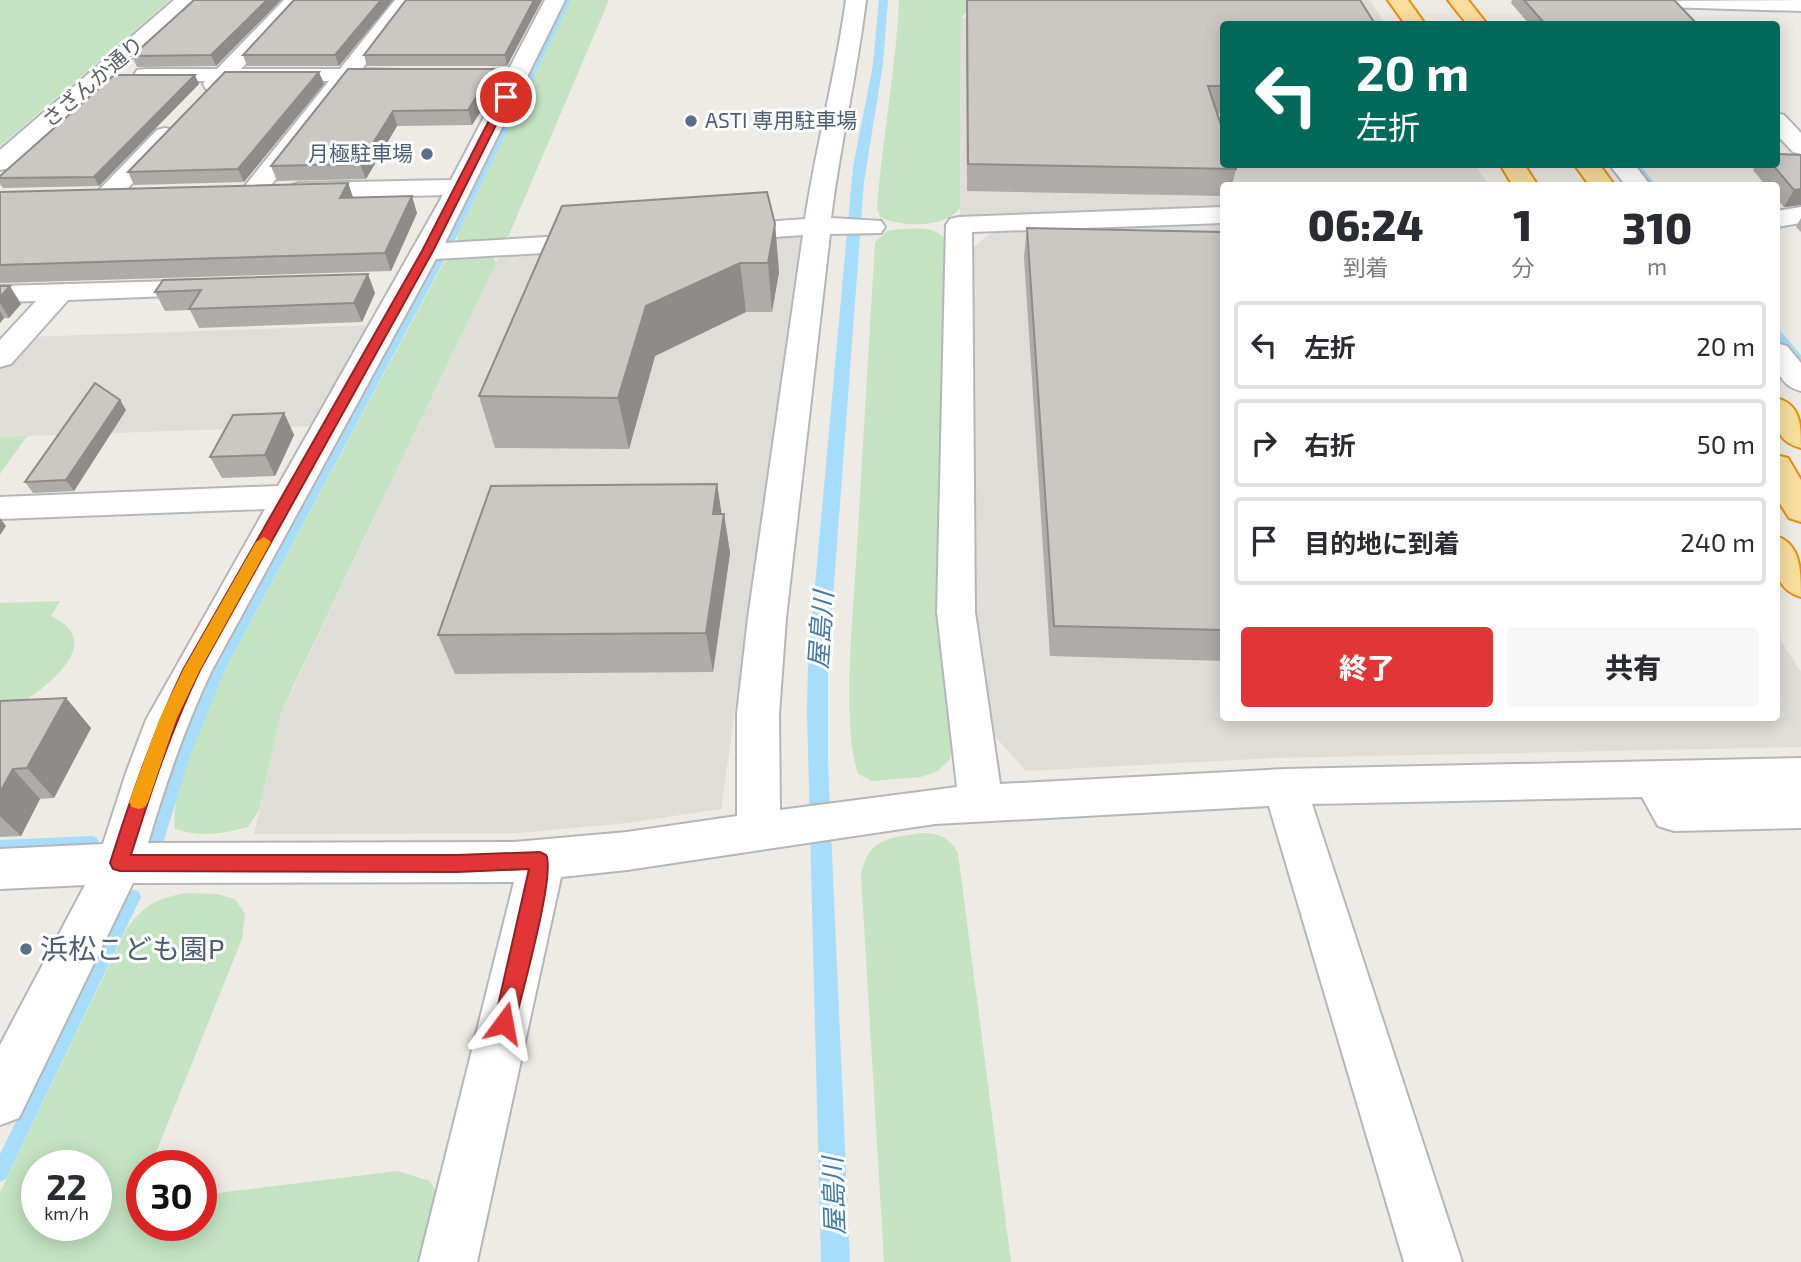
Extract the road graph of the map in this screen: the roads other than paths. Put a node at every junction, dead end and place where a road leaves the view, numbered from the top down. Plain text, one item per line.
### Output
1 (186, 0) edge
2 (295, 0) edge
3 (405, 0) edge
4 (555, 0) edge
5 (856, 0) edge
6 (1398, 0) edge
7 (1458, 0) edge
8 (1665, 0) edge
9 (1801, 5) edge
10 (1413, 21) edge
11 (1475, 21) edge
12 (1685, 21) edge
13 (101, 75) junction
14 (223, 75) junction
15 (346, 75) junction
16 (412, 75) edge
17 (196, 103) edge
18 (178, 122) edge
19 (1780, 124) edge
20 (1801, 147) edge
21 (0, 163) edge
22 (1624, 168) edge
23 (1636, 182) edge
24 (460, 187) junction
25 (253, 192) junction
26 (226, 193) edge
27 (146, 195) edge
28 (79, 197) edge
29 (106, 197) junction
30 (1220, 215) edge
31 (1801, 215) edge
32 (1780, 218) edge
33 (826, 226) junction
34 (872, 227) dead end
35 (701, 235) edge
36 (621, 240) edge
37 (428, 251) junction
38 (235, 287) edge
39 (59, 293) junction
40 (0, 294) edge
41 (1780, 357) edge
42 (0, 358) edge
43 (1801, 382) edge
44 (1780, 412) edge
45 (1801, 438) edge
46 (1780, 473) edge
47 (289, 497) junction
48 (0, 508) edge
49 (1801, 509) edge
50 (1780, 554) edge
51 (1801, 584) edge
52 (1801, 776) edge
53 (1654, 779) junction
54 (1285, 787) junction
55 (981, 803) junction
56 (1801, 810) edge
57 (774, 830) junction
58 (540, 860) junction
59 (120, 863) junction
60 (0, 869) edge
61 (0, 1100) edge
62 (448, 1262) edge
63 (1433, 1262) edge

1 - 13 street, さざんか通り
2 - 14 street
3 - 15 street
4 - 24 street
5 - 33 street
6 - 10 highway
7 - 11 highway
8 - 9 street
8 - 12 street
13 - 14 street
13 - 21 street, さざんか通り
14 - 15 street
14 - 17 street
15 - 16 street
15 - 25 street
18 - 29 street
19 - 20 street
22 - 23 street
24 - 25 street
24 - 37 street
25 - 26 street
27 - 29 street
28 - 29 street
30 - 55 street
31 - 32 street
33 - 34 street
33 - 35 street
33 - 57 street
36 - 37 street
37 - 47 street
38 - 39 street
39 - 40 street
39 - 42 street
41 - 43 street
44 - 45 highway
46 - 49 highway
47 - 48 street
47 - 59 street
50 - 51 highway
52 - 53 street
53 - 54 street
53 - 56 street
54 - 55 street
54 - 63 street
55 - 57 street
57 - 58 street
58 - 59 street
58 - 62 street
59 - 60 street
59 - 61 street

